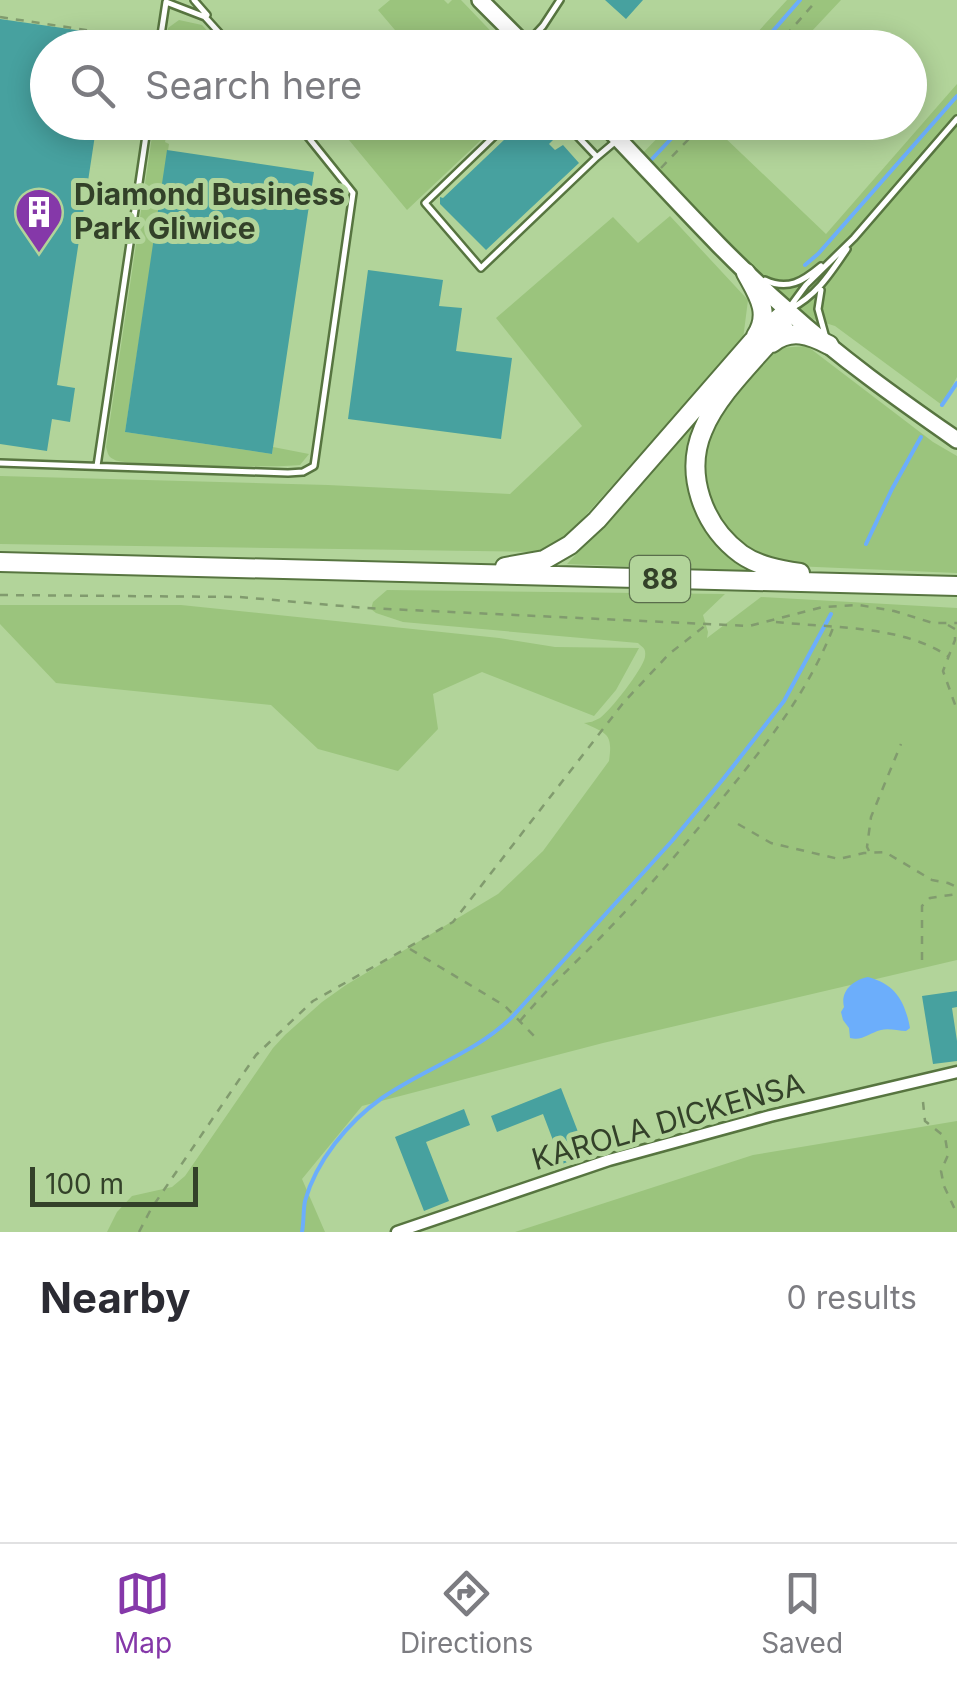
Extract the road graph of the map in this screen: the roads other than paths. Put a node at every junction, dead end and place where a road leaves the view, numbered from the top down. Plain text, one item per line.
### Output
1 (194, 0) edge
2 (480, 0) edge
3 (560, 0) edge
4 (162, 1) edge
5 (215, 25) junction
6 (160, 30) edge
7 (219, 30) edge
8 (513, 30) edge
9 (540, 30) edge
10 (957, 120) edge
11 (145, 140) edge
12 (310, 140) edge
13 (490, 140) edge
14 (581, 140) edge
15 (617, 140) edge
16 (619, 140) edge
17 (597, 157) junction
18 (854, 238) junction
19 (746, 273) junction
20 (822, 286) junction
21 (787, 311) junction
22 (758, 345) junction
23 (829, 345) junction
24 (957, 440) edge
25 (0, 463) edge
26 (97, 466) junction
27 (0, 562) edge
28 (460, 574) junction
29 (860, 584) junction
30 (957, 586) edge
31 (957, 1072) edge
32 (396, 1232) edge

1 - 5 lane
2 - 8 street
3 - 9 lane
4 - 5 lane
4 - 6 lane
5 - 7 lane
10 - 18 lane
11 - 26 lane
12 - 26 lane
13 - 17 lane
14 - 17 lane
15 - 17 lane
16 - 19 street
18 - 19 lane
18 - 20 lane
18 - 21 lane
19 - 21 street
19 - 22 main road
20 - 21 lane
20 - 23 lane
21 - 22 main road
21 - 23 street
22 - 23 main road
22 - 28 main road
22 - 29 main road
23 - 24 street
25 - 26 lane
27 - 28 main road, 88
28 - 29 main road, 88
29 - 30 main road, 88
31 - 32 street, KAROLA DICKENSA

